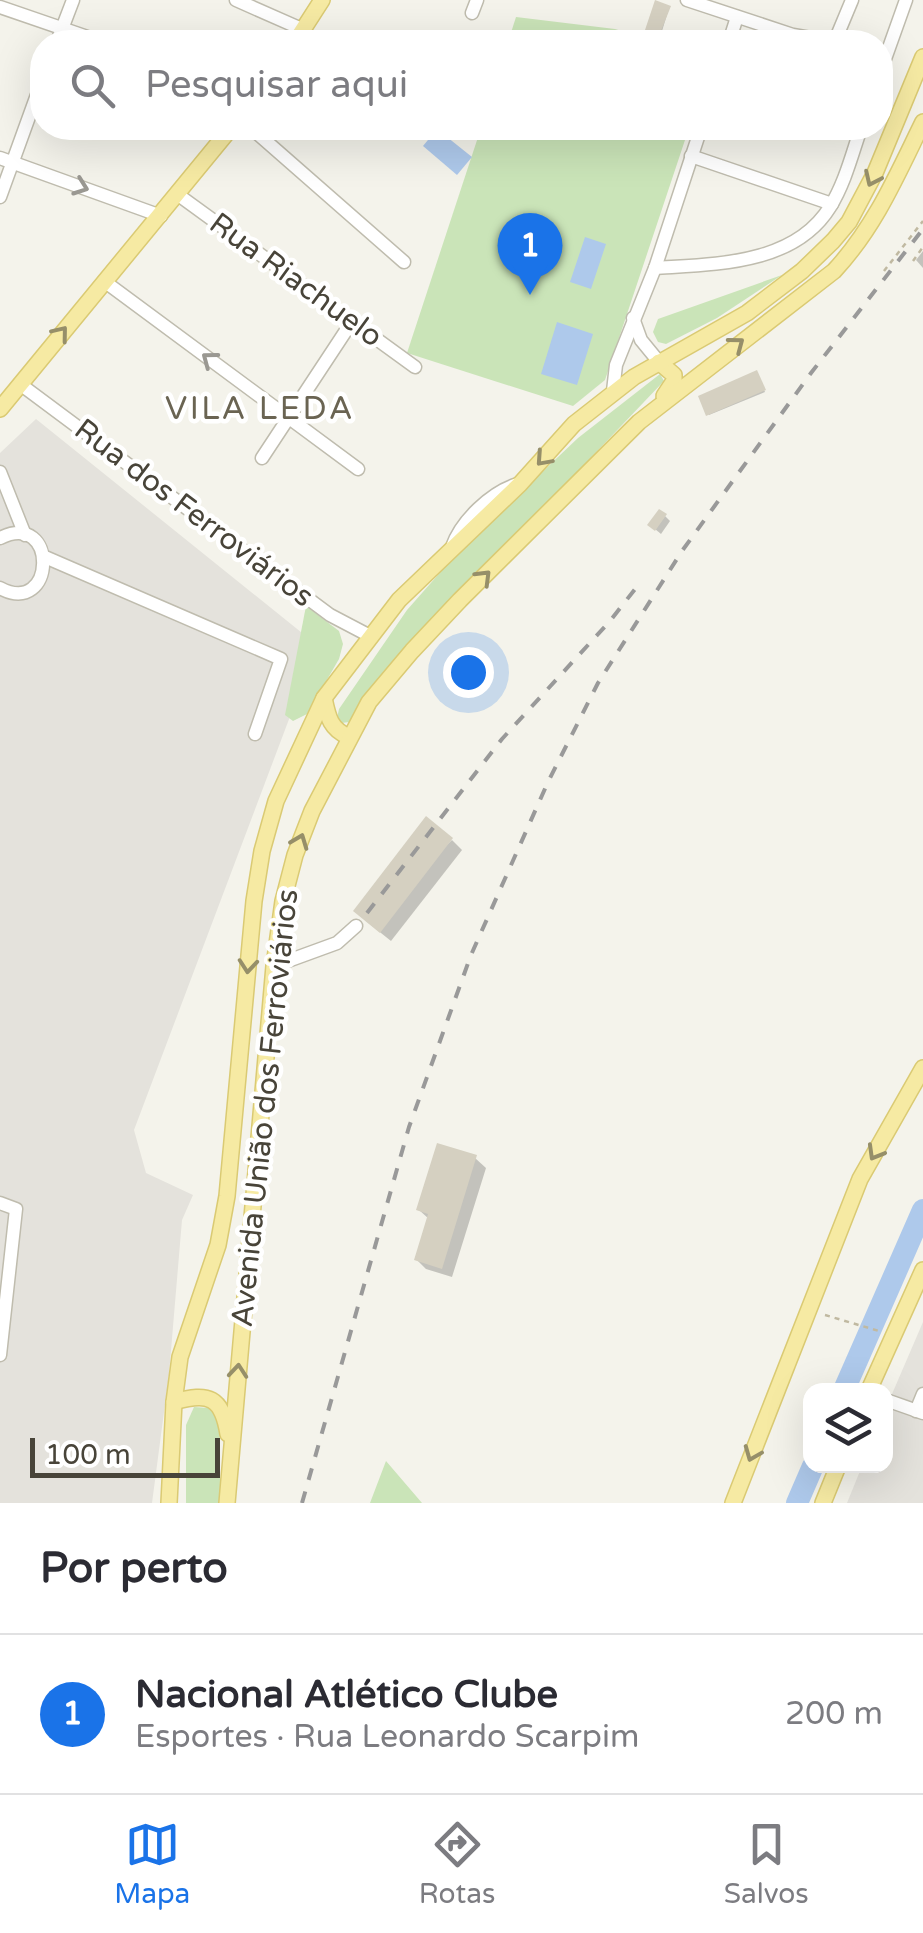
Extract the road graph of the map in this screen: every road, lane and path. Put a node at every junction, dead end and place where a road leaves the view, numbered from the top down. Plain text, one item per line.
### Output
1 (73, 0) edge
2 (236, 0) edge
3 (322, 0) edge
4 (688, 0) edge
5 (852, 0) edge
6 (906, 0) edge
7 (0, 6) edge
8 (737, 17) junction
9 (63, 28) junction
10 (69, 30) edge
11 (288, 30) edge
12 (303, 30) edge
13 (733, 30) edge
14 (777, 30) edge
15 (840, 30) edge
16 (893, 36) edge
17 (923, 57) edge
18 (30, 108) edge
19 (923, 122) edge
20 (893, 127) edge
21 (220, 140) edge
22 (265, 140) edge
23 (697, 140) edge
24 (857, 140) edge
25 (888, 140) edge
26 (890, 140) edge
27 (910, 148) junction
28 (692, 156) junction
29 (6, 160) edge
30 (177, 194) junction
31 (0, 196) edge
32 (832, 204) junction
33 (161, 216) junction
34 (923, 221) edge
35 (923, 247) edge
36 (912, 261) dead end
37 (404, 262) dead end
38 (655, 268) junction
39 (884, 271) dead end
40 (104, 281) junction
41 (633, 318) junction
42 (353, 320) junction
43 (659, 362) junction
44 (415, 367) dead end
45 (20, 384) junction
46 (613, 391) junction
47 (3, 400) edge
48 (659, 403) junction
49 (287, 418) junction
50 (262, 458) dead end
51 (358, 469) dead end
52 (0, 472) edge
53 (25, 534) junction
54 (0, 538) edge
55 (45, 557) junction
56 (0, 588) edge
57 (370, 636) junction
58 (324, 698) junction
59 (256, 734) dead end
60 (350, 737) junction
61 (356, 926) dead end
62 (274, 966) junction
63 (923, 1068) edge
64 (0, 1203) edge
65 (923, 1270) edge
66 (809, 1310) junction
67 (882, 1332) dead end
68 (0, 1355) edge
69 (872, 1383) edge
70 (923, 1394) edge
71 (174, 1402) junction
72 (893, 1402) edge
73 (920, 1412) edge
74 (231, 1453) junction
75 (835, 1473) edge
76 (169, 1503) edge
77 (227, 1503) edge
78 (732, 1503) edge
79 (823, 1503) edge

1 - 9 street
2 - 11 street
3 - 12 main road
4 - 8 street
5 - 15 street
6 - 16 street
7 - 9 street
8 - 13 street
8 - 14 street
9 - 10 street
17 - 20 main road, Avenida União dos Ferroviários
18 - 29 street
19 - 27 main road, Avenida União dos Ferroviários
21 - 30 main road
22 - 37 street
23 - 28 street
24 - 32 street
25 -> 43 main road, Avenida União dos Ferroviários
26 - 27 main road
48 -> 27 main road, Avenida União dos Ferroviários
28 - 32 street
28 - 38 street
29 - 31 street
29 -> 33 street
30 - 33 main road
30 - 42 street, Rua Riachuelo
32 - 38 street
33 - 40 main road
34 - 39 path
35 - 36 path
38 - 41 street
45 -> 40 main road
49 -> 40 street
41 - 43 street
41 - 46 street
42 - 44 street, Rua Riachuelo
42 - 49 street
43 - 46 main road, Avenida União dos Ferroviários
43 - 48 main road
45 - 47 main road
45 - 57 street, Rua dos Ferroviários
46 -> 57 main road, Avenida União dos Ferroviários
60 -> 48 main road, Avenida União dos Ferroviários
49 - 50 street
49 - 51 street
52 - 53 street
53 - 54 street
53 - 55 street
55 - 56 street
55 - 59 street
57 - 58 main road, Avenida União dos Ferroviários
58 - 60 main road
58 -> 71 main road, Avenida União dos Ferroviários
62 -> 60 main road, Avenida União dos Ferroviários
61 - 62 street
74 -> 62 main road, Avenida União dos Ferroviários
63 -> 66 main road
64 - 68 street
65 - 69 main road
66 - 67 path
66 -> 78 main road
70 - 73 street
71 - 74 main road
71 - 76 main road, Avenida União dos Ferroviários
72 - 73 street
74 - 77 main road, Avenida União dos Ferroviários
75 - 79 main road

